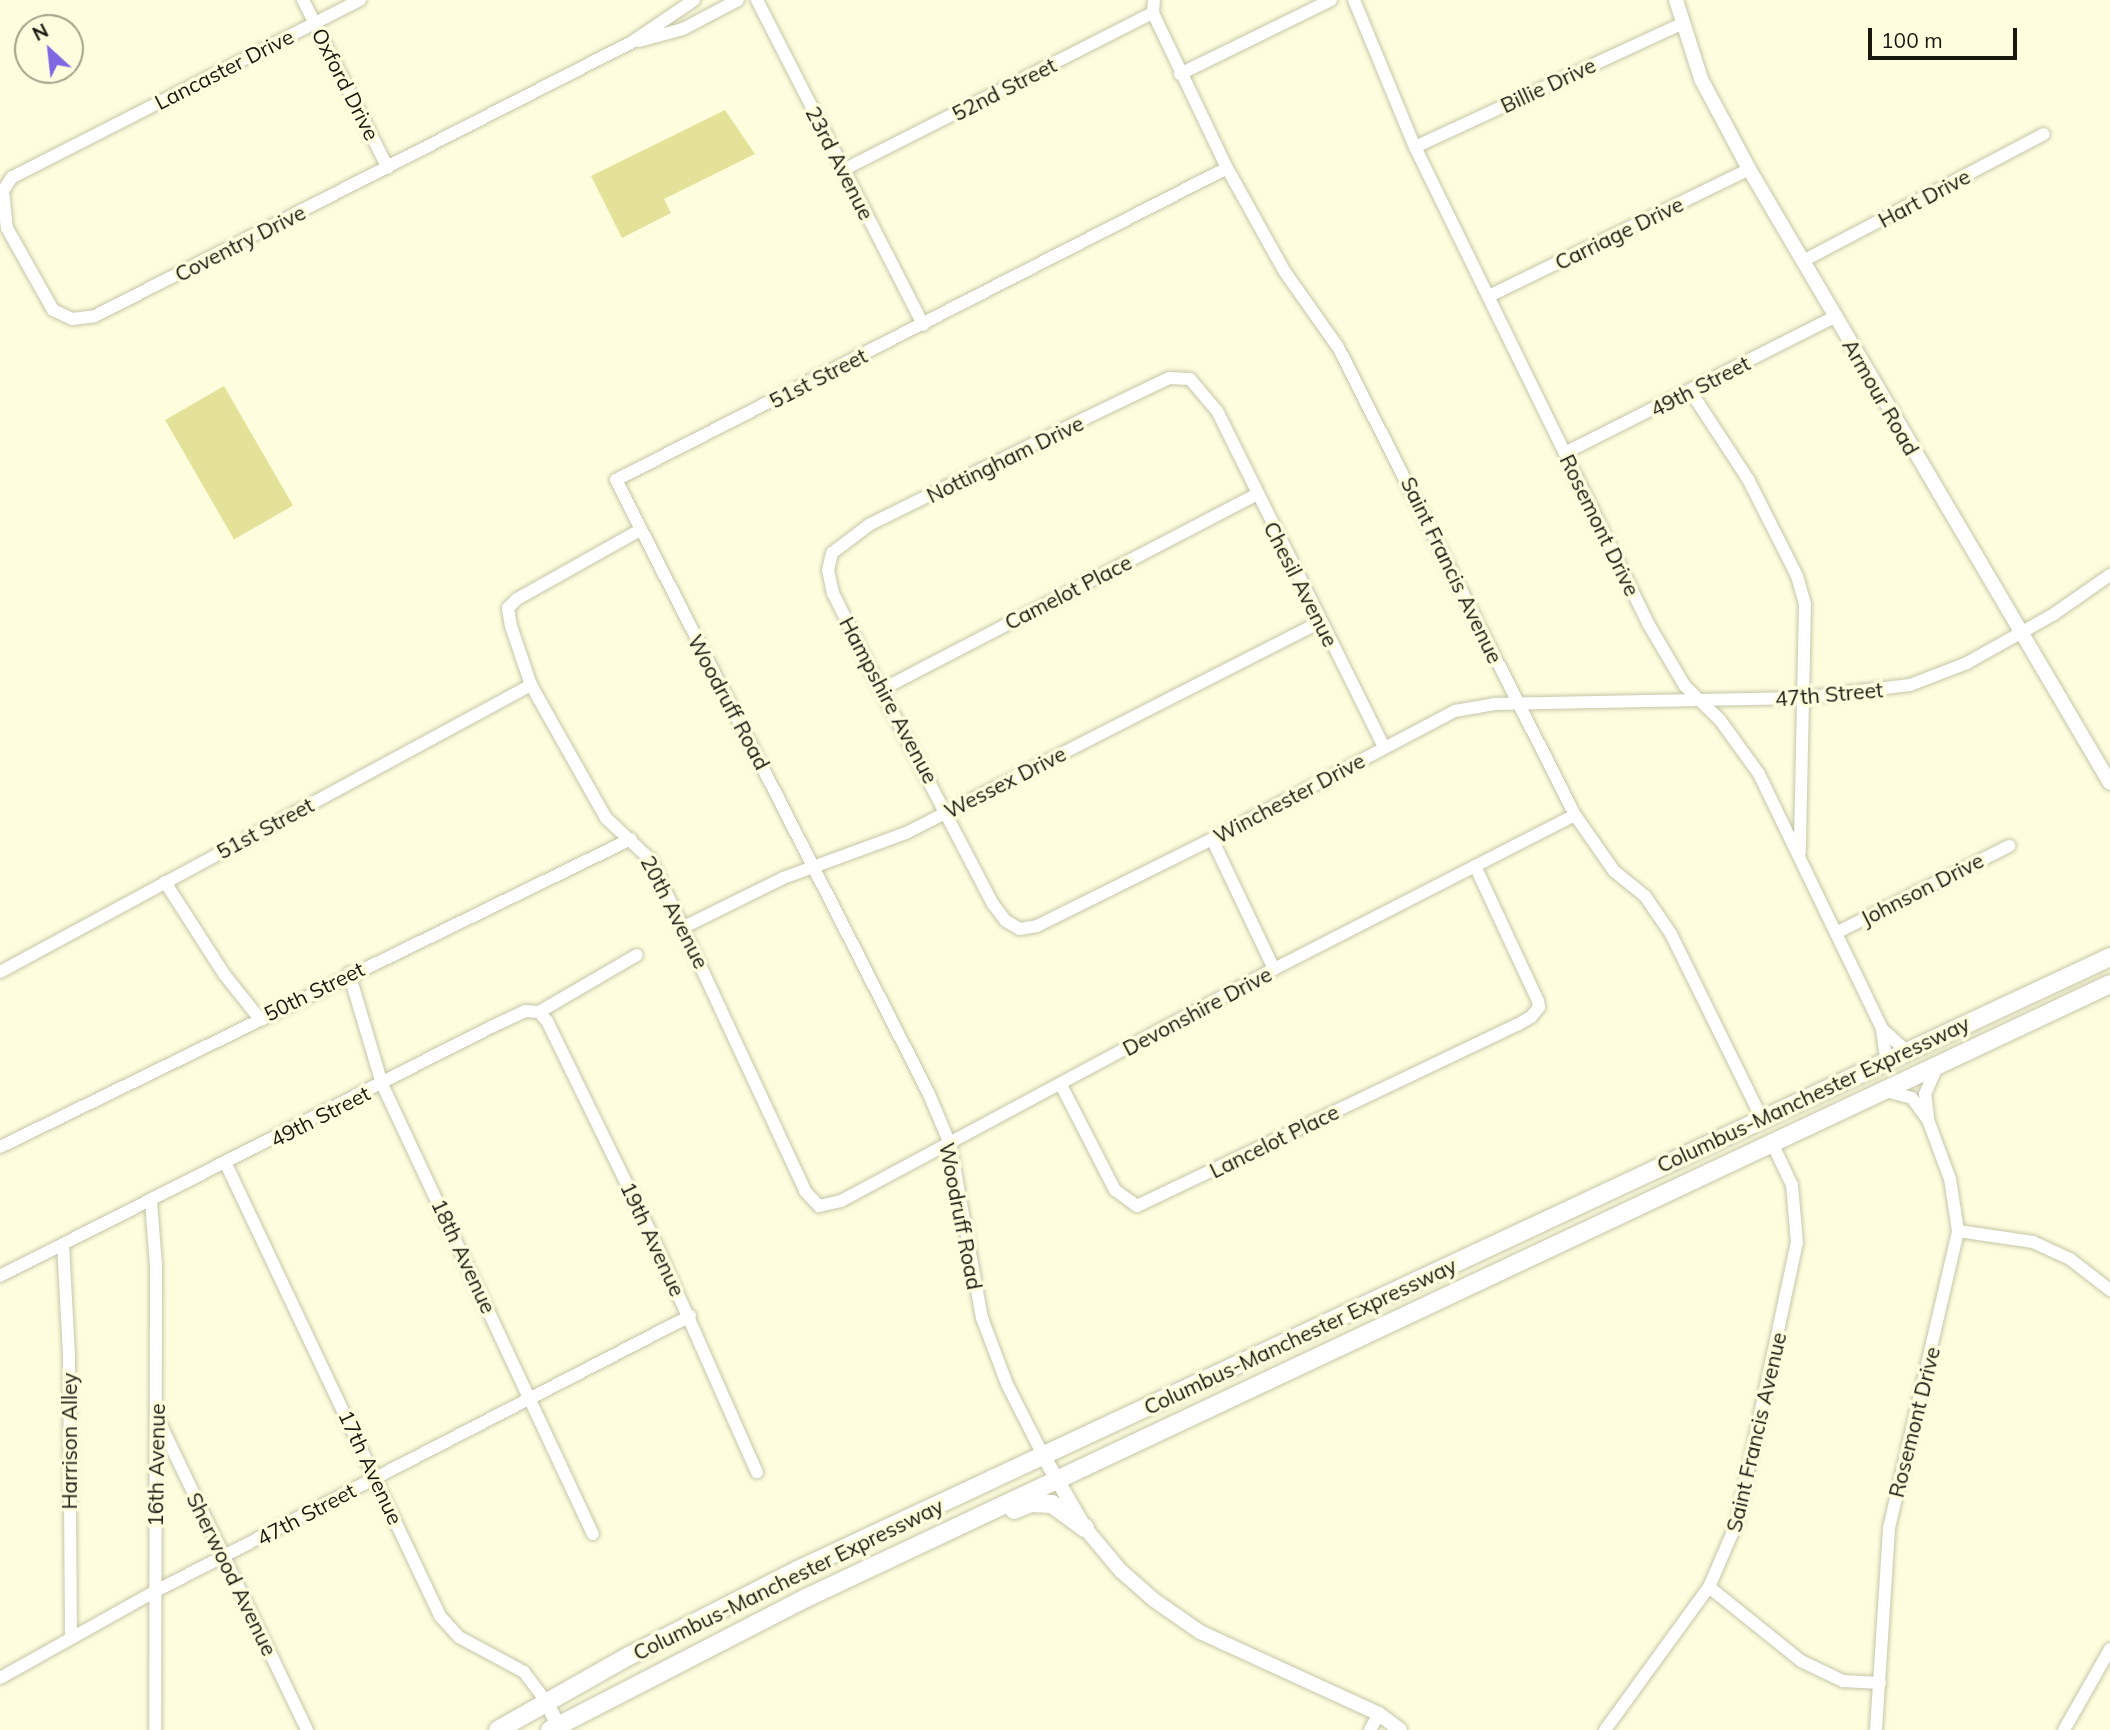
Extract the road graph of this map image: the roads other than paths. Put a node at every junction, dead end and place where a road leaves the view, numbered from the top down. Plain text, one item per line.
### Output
1 (303, 0) edge
2 (360, 0) edge
3 (694, 0) edge
4 (738, 0) edge
5 (757, 0) edge
6 (1331, 0) edge
7 (1354, 0) edge
8 (1676, 0) edge
9 (1154, 7) edge
10 (315, 23) junction
11 (1681, 24) junction
12 (632, 42) junction
13 (1180, 74) junction
14 (2044, 134) dead end
15 (88, 138) joint
16 (1415, 147) junction
17 (388, 168) junction
18 (1227, 168) junction
19 (1749, 169) junction
20 (843, 170) junction
21 (1803, 261) junction
22 (1489, 296) junction
23 (1834, 317) junction
24 (923, 325) junction
25 (1691, 392) junction
26 (1220, 419) joint
27 (1565, 453) junction
28 (1256, 495) junction
29 (640, 530) junction
30 (2110, 575) edge
31 (840, 607) joint
32 (1321, 622) junction
33 (2019, 632) junction
34 (531, 685) junction
35 (881, 690) junction
36 (1801, 698) junction
37 (1700, 703) junction
38 (1519, 707) junction
39 (1384, 747) junction
40 (2110, 783) edge
41 (948, 812) junction
42 (1575, 815) junction
43 (631, 839) junction
44 (1212, 839) junction
45 (2009, 846) dead end
46 (1800, 856) junction
47 (1475, 866) junction
48 (816, 869) junction
49 (165, 882) junction
50 (1065, 912) joint
51 (684, 927) junction
52 (1836, 933) junction
53 (637, 955) dead end
54 (2110, 957) edge
55 (1274, 969) junction
56 (0, 972) edge
57 (349, 973) junction
58 (2110, 984) edge
59 (539, 1012) junction
60 (259, 1018) junction
61 (1882, 1029) junction
62 (1905, 1050) junction
63 (1886, 1059) junction
64 (1938, 1065) junction
65 (382, 1084) junction
66 (1060, 1085) junction
67 (1883, 1091) junction
68 (1761, 1117) junction
69 (1928, 1120) junction
70 (1772, 1143) junction
71 (950, 1144) junction
72 (0, 1147) edge
73 (226, 1164) junction
74 (151, 1201) junction
75 (819, 1206) joint
76 (1958, 1231) junction
77 (62, 1244) junction
78 (0, 1276) edge
79 (1408, 1285) junction
80 (2110, 1290) edge
81 (690, 1316) junction
82 (1328, 1352) junction
83 (530, 1396) junction
84 (158, 1419) junction
85 (1044, 1457) junction
86 (757, 1472) dead end
87 (377, 1477) junction
88 (1057, 1479) junction
89 (971, 1520) junction
90 (1085, 1528) junction
91 (593, 1534) dead end
92 (225, 1558) junction
93 (1709, 1587) junction
94 (154, 1592) junction
95 (71, 1638) junction
96 (2110, 1649) edge
97 (0, 1678) edge
98 (1880, 1683) junction
99 (545, 1701) junction
100 (1379, 1714) junction
101 (556, 1729) edge
102 (155, 1730) edge
103 (307, 1730) edge
104 (498, 1730) edge
105 (1370, 1730) edge
106 (1400, 1730) edge
107 (1605, 1730) edge
108 (1876, 1730) edge
109 (2064, 1730) edge

1 - 10 street, Oxford Drive
2 - 10 street, Lancaster Drive
3 - 12 street, Coventry Drive
4 - 12 street, Coventry Drive
5 - 20 street, 23rd Avenue
6 - 13 street
7 - 16 street, Rosemont Drive
8 - 11 street, Armour Road
9 - 13 street, Saint Francis Avenue
9 - 20 street, 52nd Street
10 - 15 street, Lancaster Drive
10 - 17 street, Oxford Drive
11 - 16 street, Billie Drive
11 - 19 street, Armour Road
12 - 17 street, Coventry Drive
13 - 18 street, Saint Francis Avenue
14 - 21 street, Hart Drive
15 - 17 street, Coventry Drive
16 - 22 street, Rosemont Drive
18 - 24 street, 51st Street
18 - 38 street, Saint Francis Avenue
19 - 21 street, Armour Road
19 - 22 street, Carriage Drive
20 - 24 street, 23rd Avenue
21 - 23 street, Armour Road
22 - 27 street, Rosemont Drive
23 - 25 street, 49th Street
23 - 33 street, Armour Road
24 - 29 street, 51st Street
25 - 27 street, 49th Street
25 - 36 street
26 - 28 street, Chesil Avenue
26 - 31 street, Nottingham Drive
27 - 37 street, Rosemont Drive
28 - 32 street, Chesil Avenue
28 - 35 street, Camelot Place
29 - 34 street, 20th Avenue
29 - 48 street, Woodruff Road
30 - 33 street, 47th Street
31 - 35 street, Hampshire Avenue
32 - 39 street, Chesil Avenue
32 - 41 street, Wessex Drive
33 - 36 street, 47th Street
33 - 40 street, Armour Road
34 - 43 street, 20th Avenue
34 - 49 street, 51st Street
35 - 41 street, Hampshire Avenue
36 - 37 street, 47th Street
36 - 46 street
37 - 38 street, 47th Street
37 - 46 street, Rosemont Drive
38 - 39 street, Winchester Drive
38 - 42 street, Saint Francis Avenue
39 - 44 street, Winchester Drive
41 - 48 street, Wessex Drive
41 - 50 street, Hampshire Avenue
42 - 47 street, Devonshire Drive
42 - 68 street, Saint Francis Avenue
43 - 51 street, 20th Avenue
43 - 57 street, 50th Street
44 - 50 street, Winchester Drive
44 - 55 street
45 - 52 street, Johnson Drive
46 - 52 street, Rosemont Drive
47 - 55 street, Devonshire Drive
47 - 66 street, Lancelot Place
48 - 51 street, Wessex Drive
48 - 71 street, Woodruff Road
49 - 56 street, 51st Street
49 - 60 street
51 - 75 street, 20th Avenue
52 - 61 street, Rosemont Drive
53 - 59 street, 49th Street
54 - 62 main road, Columbus-Manchester Expressway
55 - 66 street, Devonshire Drive
57 - 60 street, 50th Street
57 - 65 street, 18th Avenue
58 - 64 main road, Columbus-Manchester Expressway
59 - 65 street, 49th Street
59 - 81 street, 19th Avenue
60 - 72 street, 50th Street
61 - 62 street, Rosemont Drive
61 - 63 street, Rosemont Drive
62 - 63 main road, Columbus-Manchester Expressway
63 - 68 main road, Columbus-Manchester Expressway
64 - 67 main road, Columbus-Manchester Expressway
64 - 69 street, Rosemont Drive
65 - 73 street, 49th Street
65 - 83 street, 18th Avenue
66 - 71 street, Devonshire Drive
67 - 69 street, Rosemont Drive
67 - 70 main road, Columbus-Manchester Expressway
68 - 79 main road, Columbus-Manchester Expressway
69 - 76 street, Rosemont Drive
70 - 82 main road, Columbus-Manchester Expressway
70 - 93 street, Saint Francis Avenue
71 - 75 street, Devonshire Drive
71 - 85 street, Woodruff Road
73 - 74 street, 49th Street
73 - 87 street, 17th Avenue
74 - 77 street, 49th Street
74 - 84 street, 16th Avenue
76 - 80 street
76 - 98 street, Rosemont Drive
77 - 78 street, 49th Street
77 - 95 street, Harrison Alley
79 - 82 main road
79 - 85 main road, Columbus-Manchester Expressway
81 - 83 street, 47th Street
81 - 86 street, 19th Avenue
82 - 88 main road, Columbus-Manchester Expressway
83 - 87 street, 47th Street
83 - 91 street, 18th Avenue
84 - 92 street, Sherwood Avenue
84 - 94 street, 16th Avenue
85 - 88 street, Woodruff Road
85 - 99 main road, Columbus-Manchester Expressway
87 - 92 street, 47th Street
87 - 99 street, 17th Avenue
88 - 89 main road, Columbus-Manchester Expressway
88 - 90 street, Woodruff Road
89 - 90 main road
89 - 101 main road, Columbus-Manchester Expressway
90 - 100 street, Woodruff Road
92 - 94 street, 47th Street
92 - 103 street, Sherwood Avenue
93 - 98 street
93 - 107 street, Saint Francis Avenue
94 - 95 street, 47th Street
94 - 102 street, 16th Avenue
95 - 97 street, 47th Street
96 - 109 street
98 - 108 street, Rosemont Drive
99 - 101 street, 17th Avenue
99 - 104 main road, Columbus-Manchester Expressway
100 - 105 street
100 - 106 street, Woodruff Road

